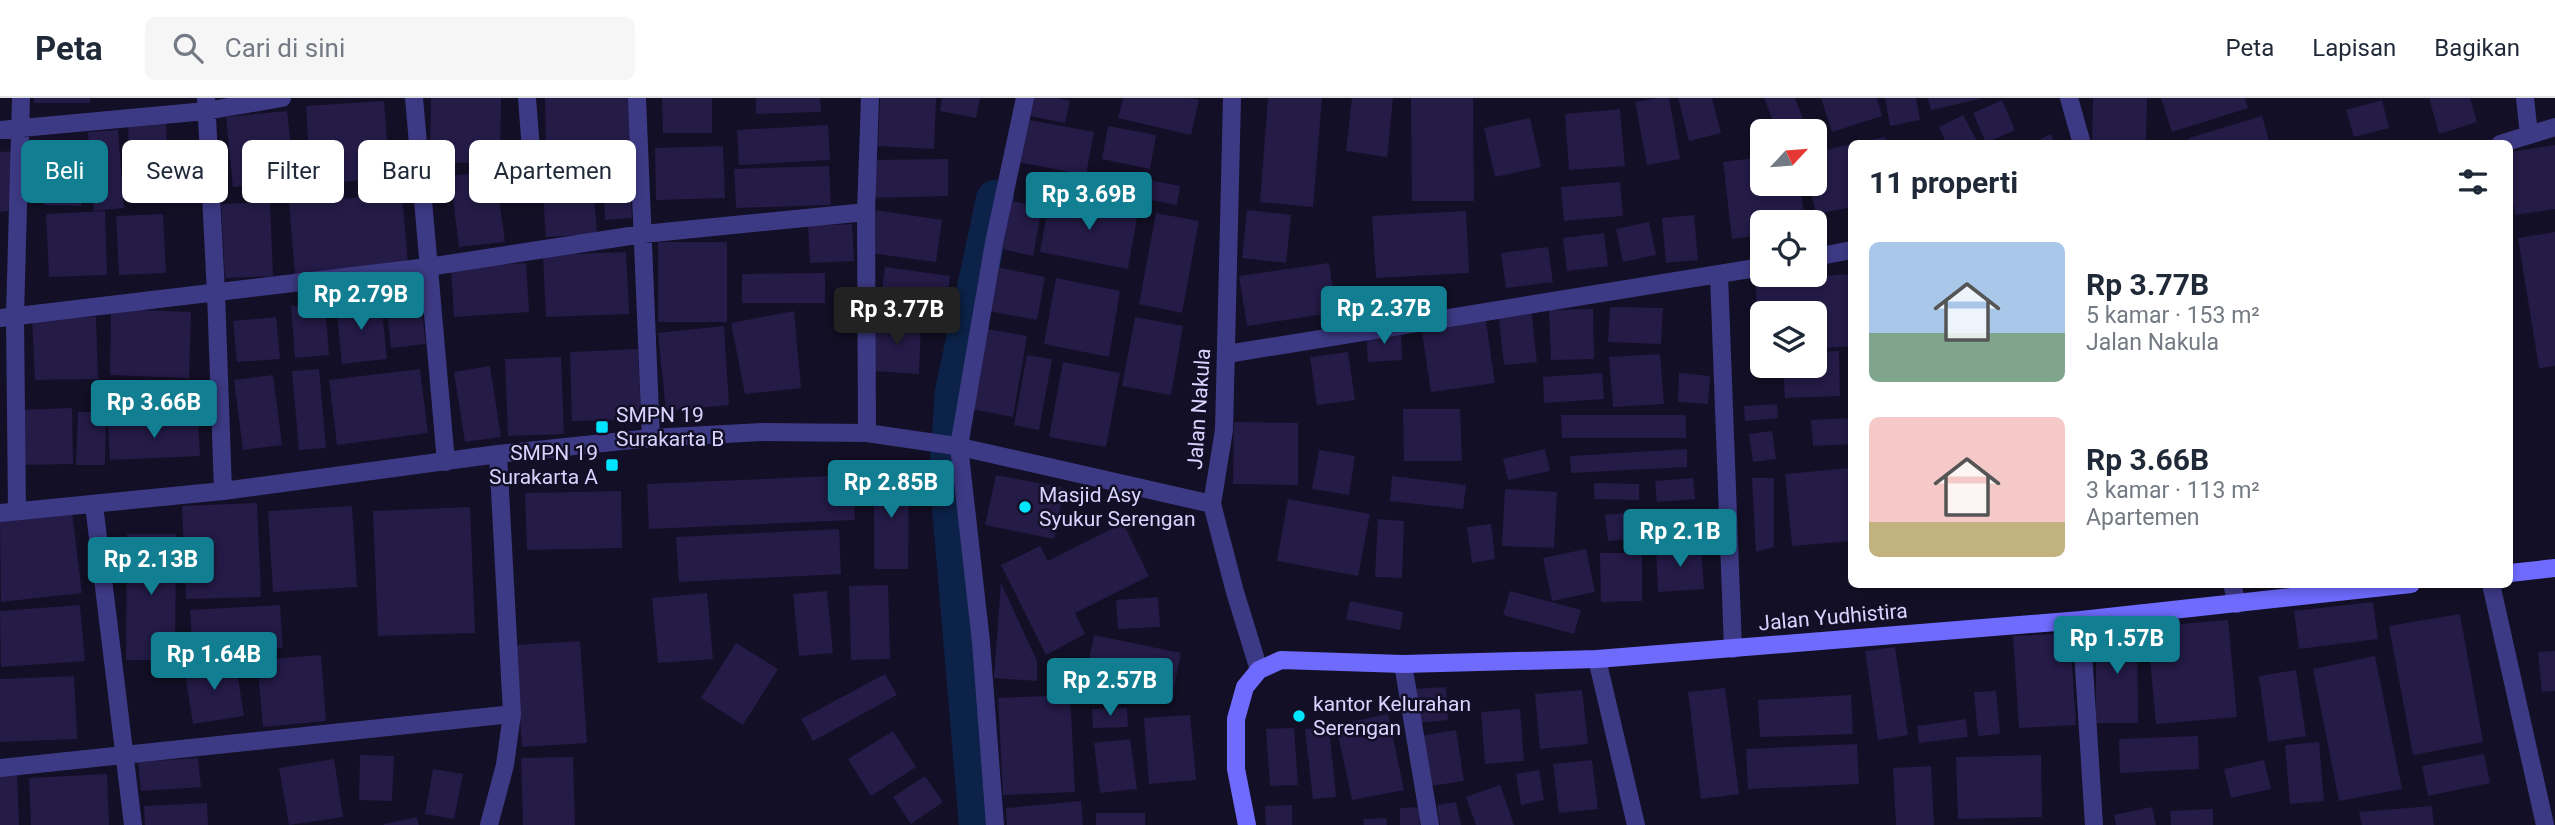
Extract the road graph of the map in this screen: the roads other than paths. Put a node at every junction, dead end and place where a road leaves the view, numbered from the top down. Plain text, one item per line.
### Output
1 (22, 98) edge
2 (282, 98) edge
3 (414, 98) edge
4 (527, 98) edge
5 (637, 98) edge
6 (870, 98) edge
7 (1025, 98) edge
8 (1232, 98) edge
9 (2069, 98) edge
10 (2525, 98) edge
11 (206, 104) edge
12 (2555, 127) edge
13 (22, 128) junction
14 (0, 130) edge
15 (2529, 135) junction
16 (530, 140) edge
17 (2081, 140) edge
18 (2513, 140) edge
19 (866, 212) junction
20 (643, 234) junction
21 (1848, 251) edge
22 (1827, 255) edge
23 (428, 267) junction
24 (1750, 269) edge
25 (1719, 275) junction
26 (216, 293) junction
27 (8, 317) edge
28 (1227, 354) junction
29 (867, 433) junction
30 (651, 438) junction
31 (958, 446) junction
32 (498, 454) junction
33 (446, 462) junction
34 (223, 491) junction
35 (1212, 504) junction
36 (94, 505) junction
37 (9, 511) edge
38 (2555, 568) edge
39 (2513, 573) edge
40 (2233, 588) edge
41 (2376, 588) edge
42 (2492, 588) edge
43 (2237, 604) junction
44 (2081, 620) junction
45 (1733, 649) junction
46 (1597, 659) junction
47 (1403, 664) junction
48 (1259, 670) junction
49 (512, 714) junction
50 (125, 756) junction
51 (0, 768) edge
52 (133, 825) edge
53 (489, 825) edge
54 (995, 825) edge
55 (1247, 825) edge
56 (1430, 825) edge
57 (1636, 825) edge
58 (2094, 825) edge
59 (2545, 825) edge

1 - 13 street
2 - 11 street
3 - 23 street
4 - 16 street
5 - 20 street
6 - 19 street
7 - 31 street
8 - 28 street, Jalan Nakula
9 - 17 street
10 - 15 street
11 - 13 street
11 - 26 street
12 - 15 street
13 - 14 street
13 - 27 street
15 - 18 street
19 - 20 street
19 - 29 street
20 - 23 street
20 - 30 street
21 - 22 street
23 - 26 street
23 - 33 street
24 - 25 street
25 - 28 street
25 - 45 street
26 - 27 street
26 - 34 street
27 - 37 street
28 - 35 street, Jalan Nakula
29 - 30 street, Jalan Nakula
29 - 31 street, Jalan Nakula
30 - 32 street, Jalan Nakula
31 - 35 street, Jalan Nakula
31 - 54 street
32 - 33 street, Jalan Nakula
32 - 49 street
33 - 34 street, Jalan Nakula
34 - 36 street, Jalan Nakula
35 - 48 street
36 - 37 street, Jalan Nakula
36 - 50 street
38 - 39 street
40 - 43 street
41 - 43 street, Jalan Yudhistira
42 - 59 street
43 - 44 street, Jalan Yudhistira
44 - 45 street, Jalan Yudhistira
44 - 58 street
45 - 46 street, Jalan Yudhistira
46 - 47 street, Jalan Yudhistira
46 - 57 street
47 - 48 street, Jalan Yudhistira
47 - 56 street
48 - 55 street
49 - 50 street
49 - 53 street
50 - 51 street
50 - 52 street

